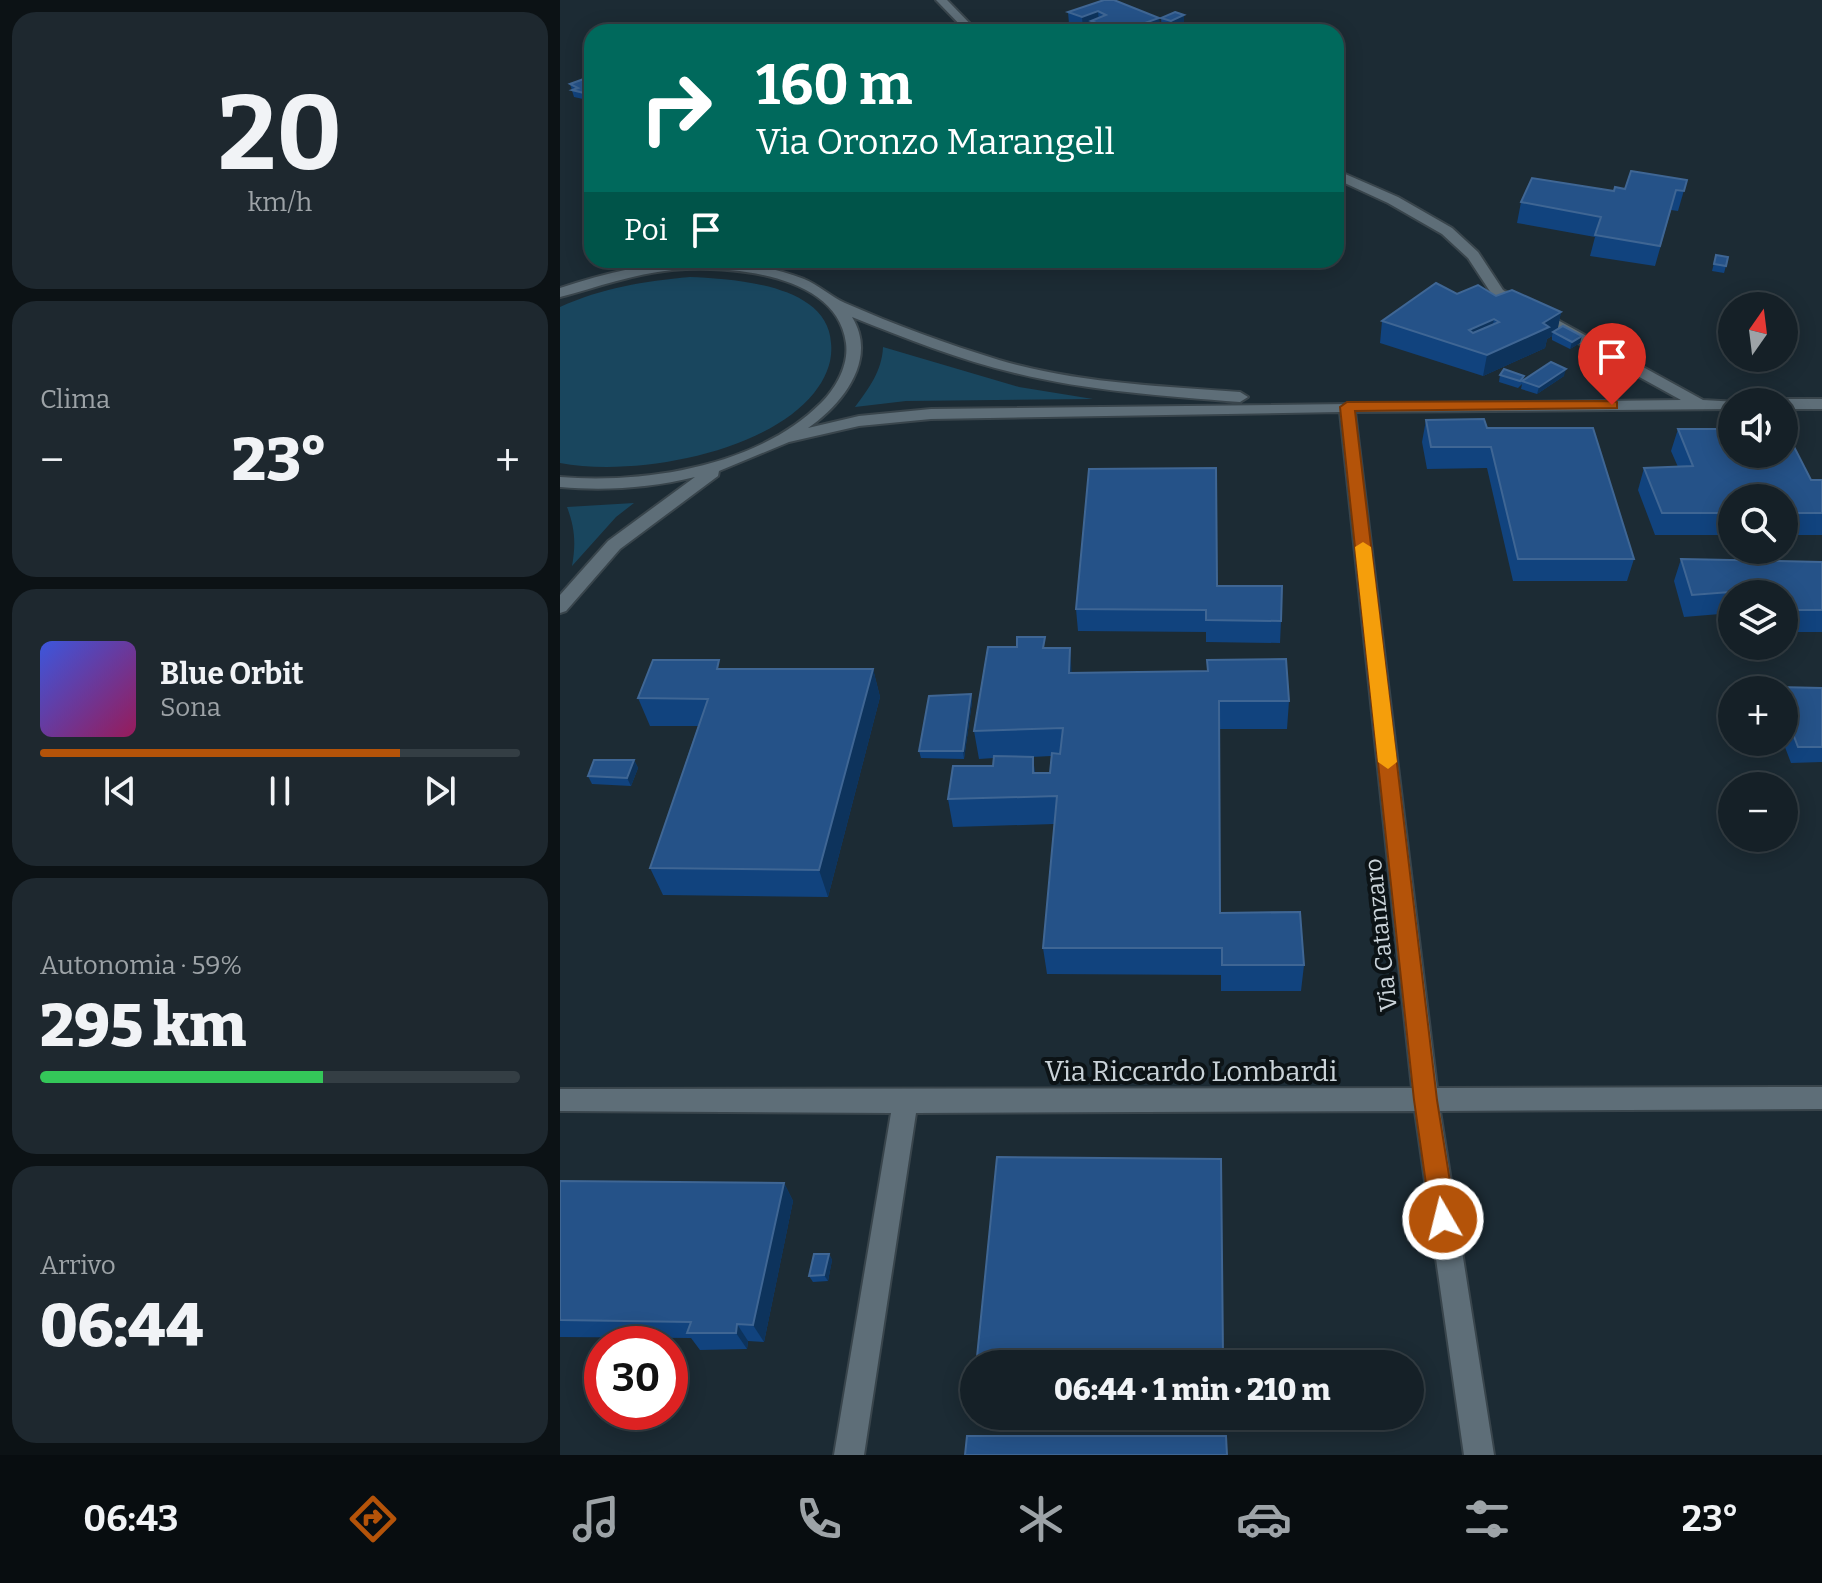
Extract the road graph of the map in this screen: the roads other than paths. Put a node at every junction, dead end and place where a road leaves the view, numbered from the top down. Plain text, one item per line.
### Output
1 (941, 0) edge
2 (965, 24) edge
3 (1344, 178) edge
4 (655, 268) edge
5 (744, 268) edge
6 (560, 293) edge
7 (837, 305) junction
8 (1700, 404) junction
9 (1718, 404) edge
10 (1798, 404) edge
11 (1822, 404) edge
12 (1347, 407) junction
13 (784, 438) junction
14 (723, 465) junction
15 (560, 482) edge
16 (560, 607) edge
17 (1822, 1098) edge
18 (560, 1100) edge
19 (1426, 1100) junction
20 (905, 1102) junction
21 (849, 1455) edge
22 (1479, 1455) edge

1 - 2 street
3 - 8 street
4 - 6 street
5 - 7 street
7 - 12 street
7 - 13 street
8 - 9 street
8 - 12 street
10 - 11 street
12 - 13 street
12 - 19 street, Via Catanzaro
13 - 14 street
14 - 15 street
14 - 16 street
17 - 19 street, Via Riccardo Lombardi
18 - 20 street, Via Riccardo Lombardi
19 - 20 street, Via Riccardo Lombardi
19 - 22 street, Via Catanzaro
20 - 21 street

